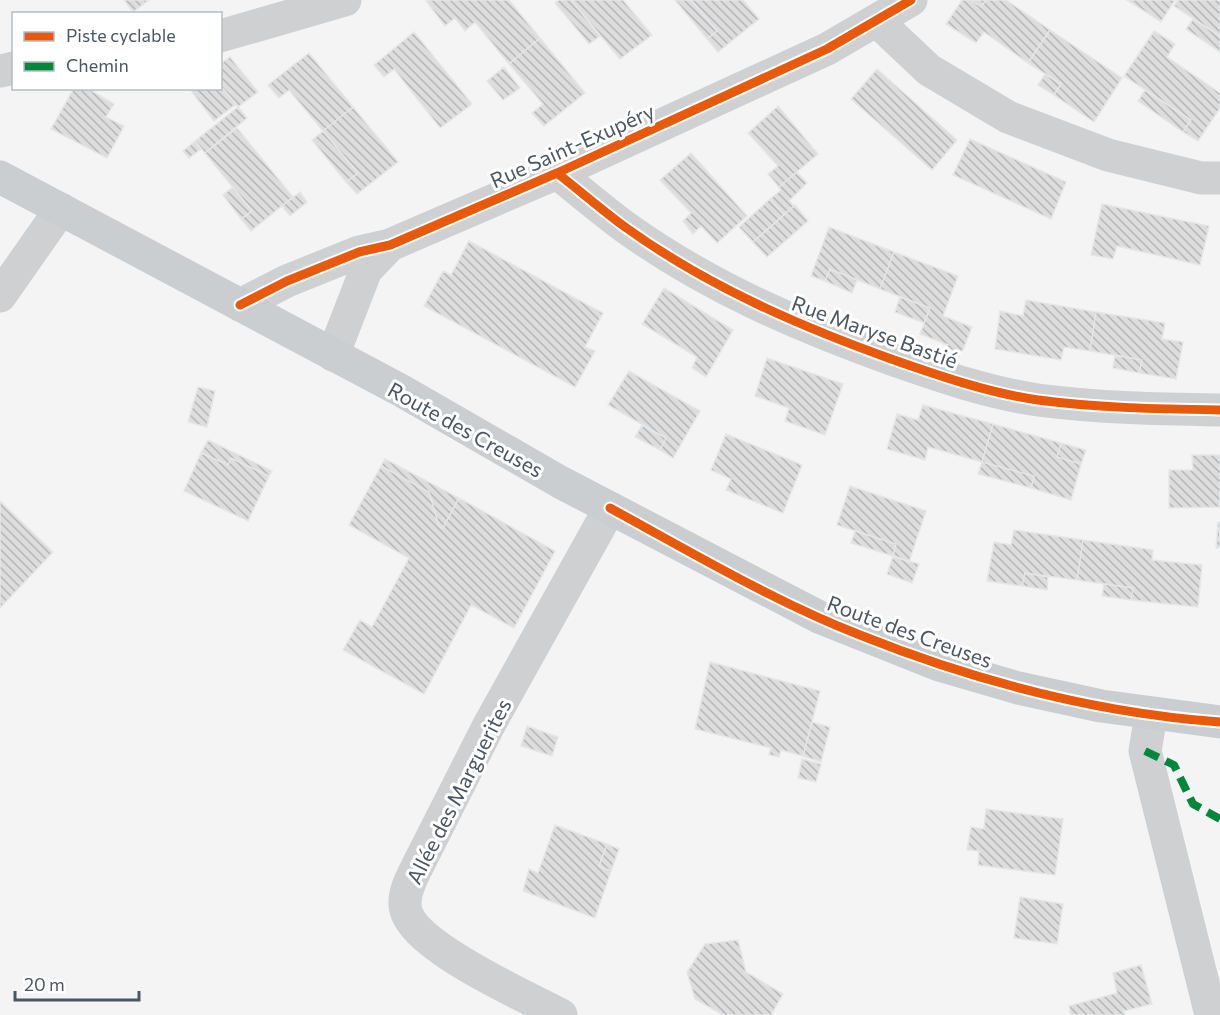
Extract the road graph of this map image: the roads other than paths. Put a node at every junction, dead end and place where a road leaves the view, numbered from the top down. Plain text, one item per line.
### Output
1 (345, 0) edge
2 (911, 0) edge
3 (877, 21) junction
4 (222, 35) edge
5 (557, 173) junction
6 (0, 177) edge
7 (1219, 177) edge
8 (61, 209) junction
9 (390, 245) junction
10 (0, 296) edge
11 (240, 305) junction
12 (333, 355) junction
13 (1220, 410) edge
14 (610, 508) junction
15 (1151, 715) junction
16 (1220, 722) edge
17 (561, 1015) edge
18 (1211, 1015) edge

1 - 4 street
2 - 3 street, Rue Saint-Exupéry
3 - 5 street, Rue Saint-Exupéry
3 - 7 street
5 - 9 street, Rue Saint-Exupéry
5 - 13 street, Rue Maryse Bastié
6 - 8 main road, Route des Creuses
8 - 10 street
8 - 11 main road, Route des Creuses
9 - 11 street, Rue Saint-Exupéry
9 - 12 street, Rue Saint-Exupéry
11 - 12 main road, Route des Creuses
12 - 14 main road, Route des Creuses
14 - 15 main road, Route des Creuses
14 - 17 street, Allée des Marguerites
15 - 16 main road, Route des Creuses
15 - 18 street

